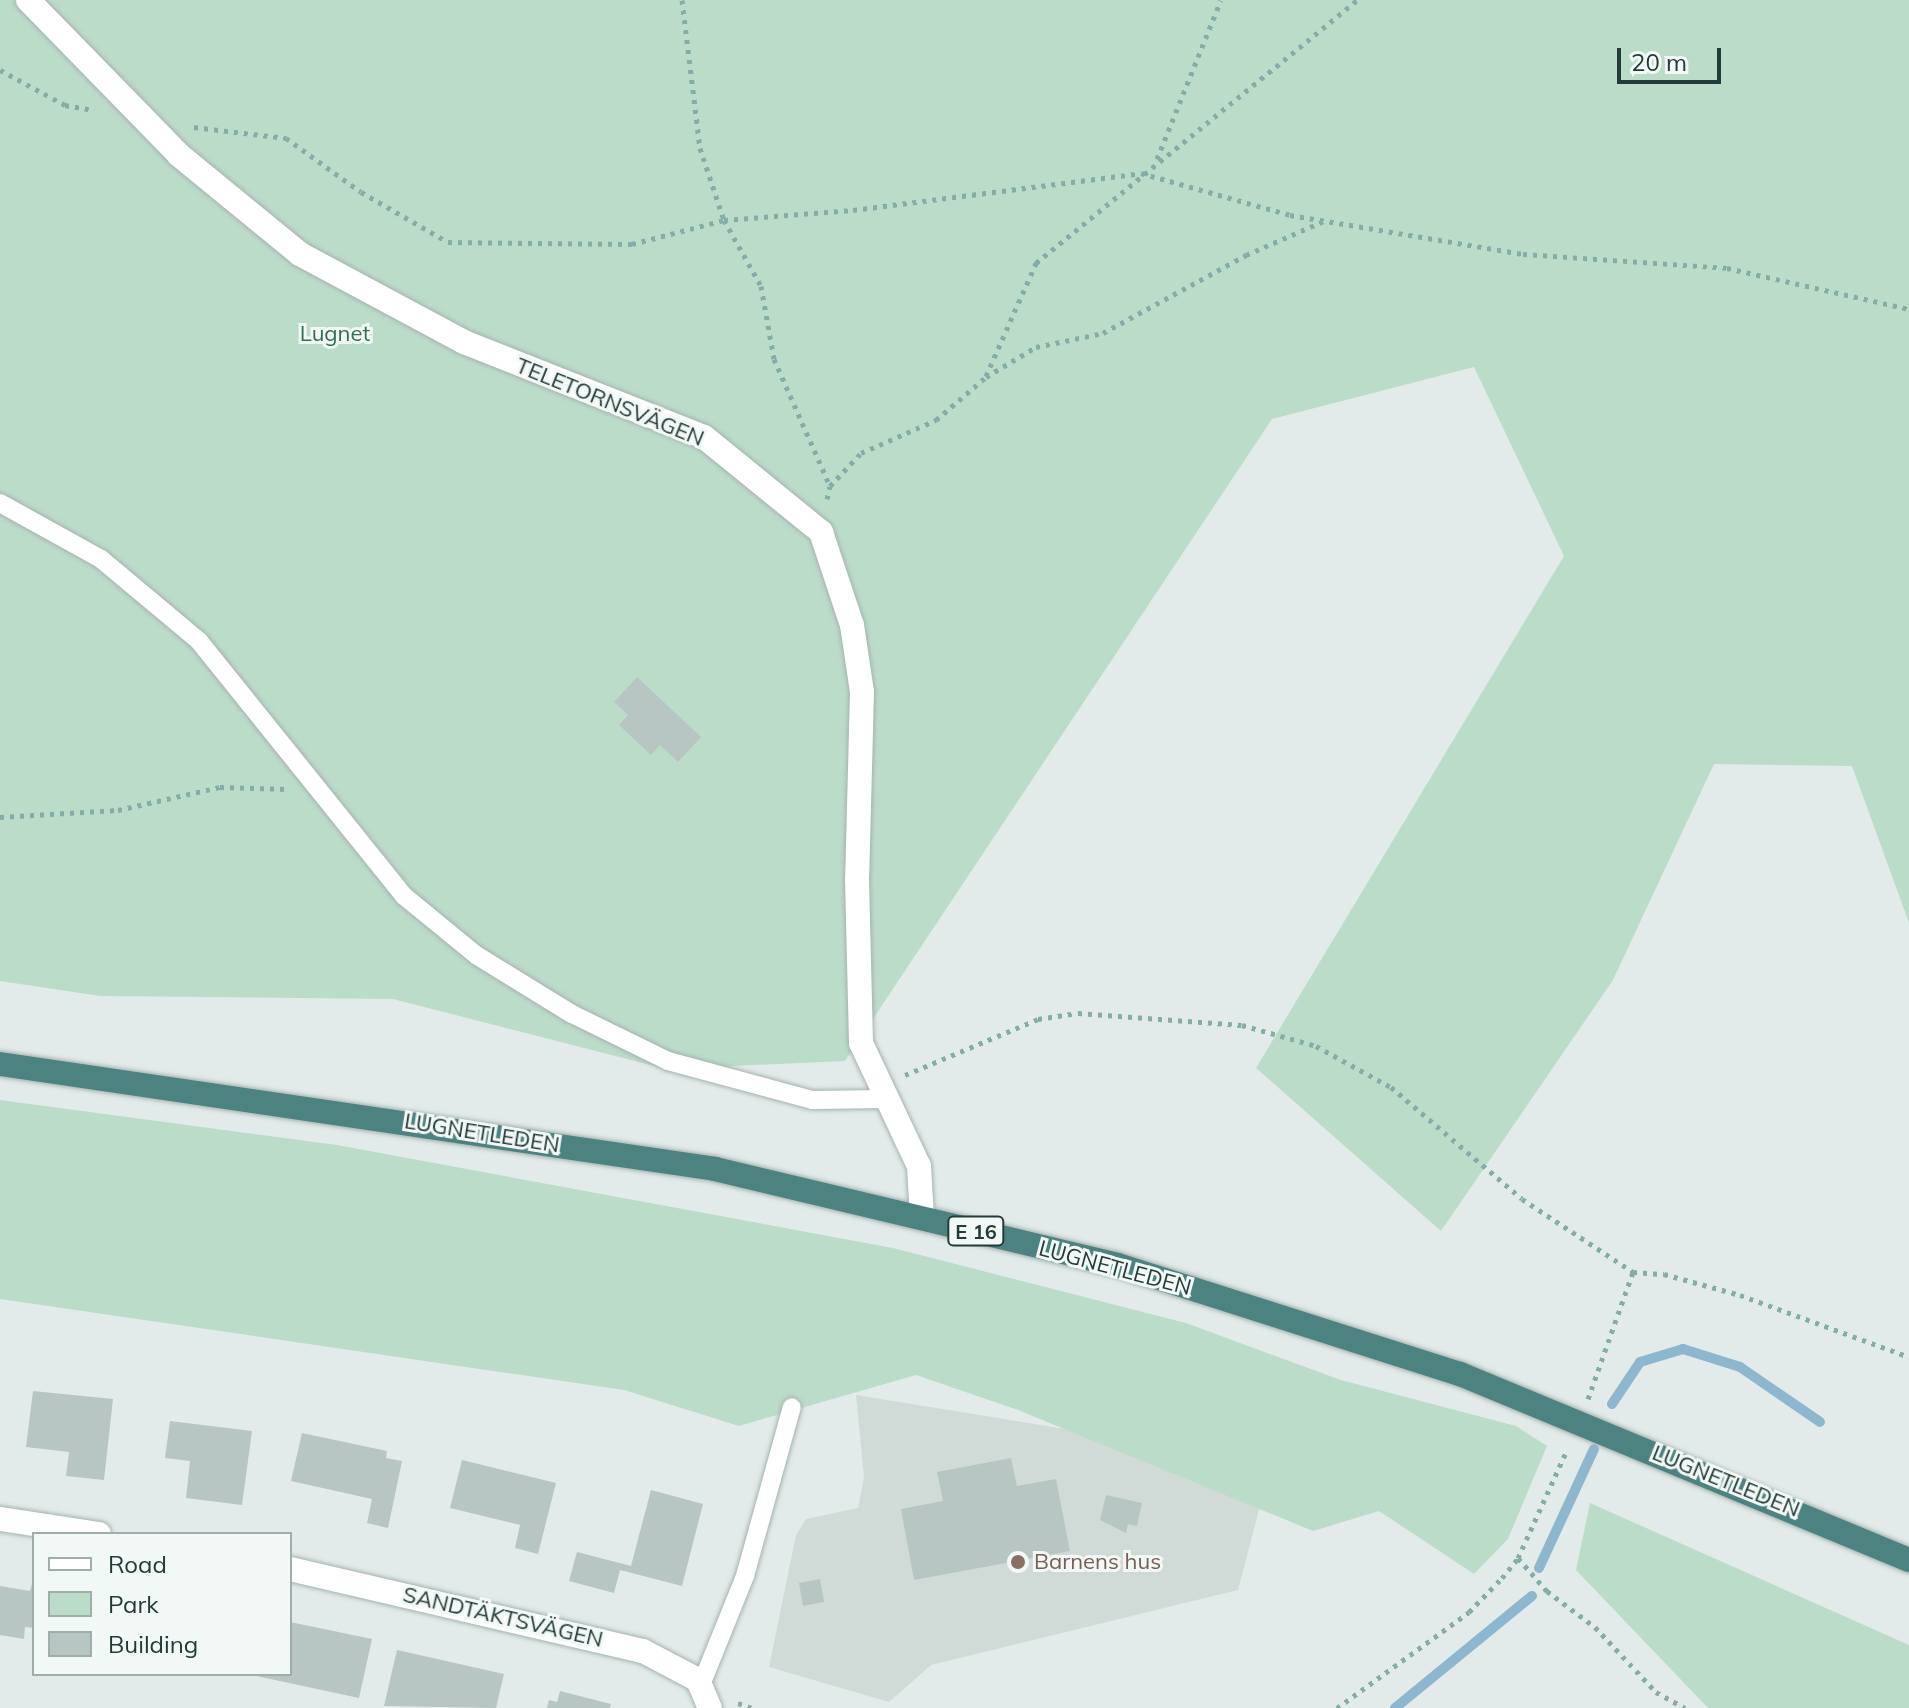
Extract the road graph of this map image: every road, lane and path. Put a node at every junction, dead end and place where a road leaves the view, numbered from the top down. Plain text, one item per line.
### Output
1 (28, 0) edge
2 (682, 0) edge
3 (1221, 0) edge
4 (1357, 0) edge
5 (0, 70) edge
6 (96, 111) dead end
7 (142, 120) junction
8 (1156, 161) junction
9 (1141, 173) junction
10 (724, 220) junction
11 (1325, 220) junction
12 (1909, 309) edge
13 (986, 377) junction
14 (830, 486) junction
15 (0, 503) edge
16 (821, 532) junction
17 (315, 790) junction
18 (0, 817) edge
19 (0, 1064) edge
20 (883, 1094) junction
21 (922, 1218) junction
22 (1633, 1272) junction
23 (1909, 1357) edge
24 (1588, 1399) dead end
25 (792, 1407) dead end
26 (1571, 1442) dead end
27 (0, 1519) edge
28 (86, 1532) edge
29 (1518, 1558) junction
30 (1909, 1560) edge
31 (292, 1569) edge
32 (705, 1694) edge
33 (1337, 1708) edge
34 (1685, 1708) edge

1 - 7 street, TELETORNSVÄGEN
2 - 10 path
3 - 8 path
4 - 8 path
5 - 6 path
7 - 10 path
7 - 16 street, TELETORNSVÄGEN
8 - 9 path
9 - 10 path
9 - 11 path
9 - 13 path
10 - 14 path
11 - 12 path
11 - 13 path
13 - 14 path
14 - 16 path
15 - 17 lane
16 - 20 street
17 - 18 path
17 - 20 lane
19 - 21 highway, LUGNETLEDEN / E 16
20 - 21 street
20 - 22 path
21 - 30 highway, LUGNETLEDEN / E 16
22 - 23 path
22 - 24 path
25 - 32 lane
26 - 29 path
27 - 28 street
29 - 33 path
29 - 34 path
31 - 32 street, SANDTÄKTSVÄGEN

